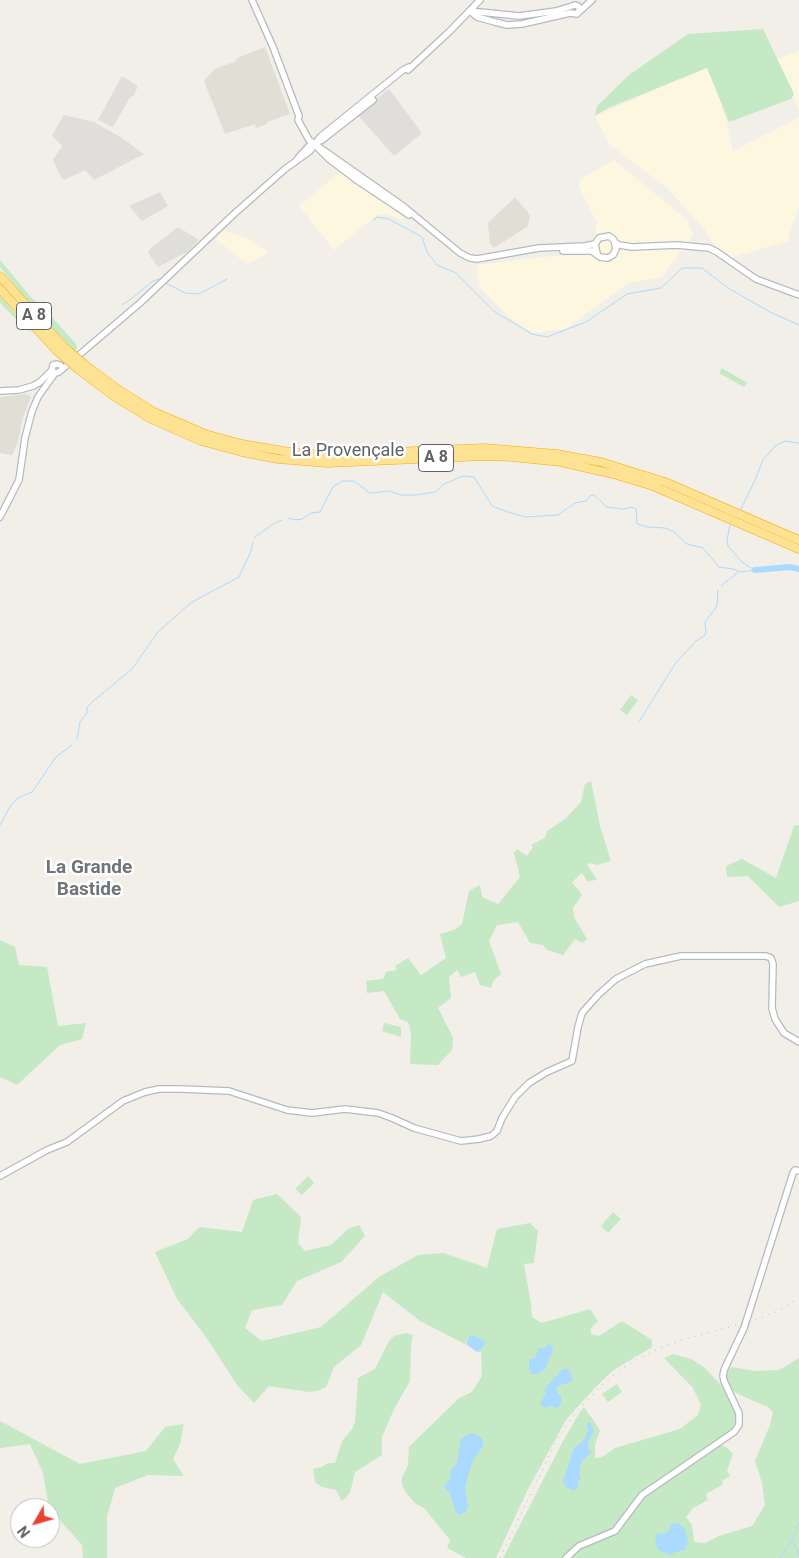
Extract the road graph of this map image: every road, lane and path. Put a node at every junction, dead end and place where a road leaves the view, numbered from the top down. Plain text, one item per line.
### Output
1 (252, 0) edge
2 (584, 0) edge
3 (592, 0) edge
4 (479, 1) edge
5 (575, 9) junction
6 (470, 10) junction
7 (486, 12) junction
8 (494, 14) junction
9 (552, 15) junction
10 (492, 21) junction
11 (299, 116) junction
12 (303, 130) junction
13 (326, 134) junction
14 (309, 135) junction
15 (315, 144) junction
16 (304, 154) junction
17 (333, 159) junction
18 (616, 243) junction
19 (595, 244) junction
20 (632, 247) junction
21 (531, 250) junction
22 (615, 252) junction
23 (596, 253) junction
24 (0, 274) edge
25 (4, 286) edge
26 (799, 295) edge
27 (81, 367) junction
28 (57, 369) junction
29 (0, 392) edge
30 (0, 517) edge
31 (799, 540) edge
32 (799, 549) edge
33 (799, 1042) edge
34 (796, 1174) edge
35 (0, 1176) edge
36 (566, 1558) edge

1 - 11 main road
2 - 5 main road
3 - 5 main road
4 - 6 main road
4 - 7 main road
5 - 9 main road
6 - 7 main road
6 - 10 main road
6 - 13 main road
7 - 8 main road
8 - 9 main road
8 - 10 main road
9 - 10 main road
11 - 12 main road
11 - 14 main road
12 - 15 main road
12 - 16 main road
13 - 14 main road
13 - 15 main road
13 - 17 main road
14 - 15 main road
15 - 16 main road
15 - 17 main road
16 - 17 main road
16 - 28 main road
17 - 21 main road
18 - 19 main road
18 - 20 main road
18 - 22 main road
19 - 21 main road
19 - 23 main road
20 - 22 main road
20 - 26 main road
21 - 23 main road
22 - 23 main road
24 - 25 highway, La Provençale
25 - 27 highway, La Provençale / A 8, bridge
27 - 31 highway, La Provençale / A 8
27 - 32 highway, La Provençale / A 8
28 - 29 main road
28 - 30 main road
33 - 35 main road
34 - 36 main road

